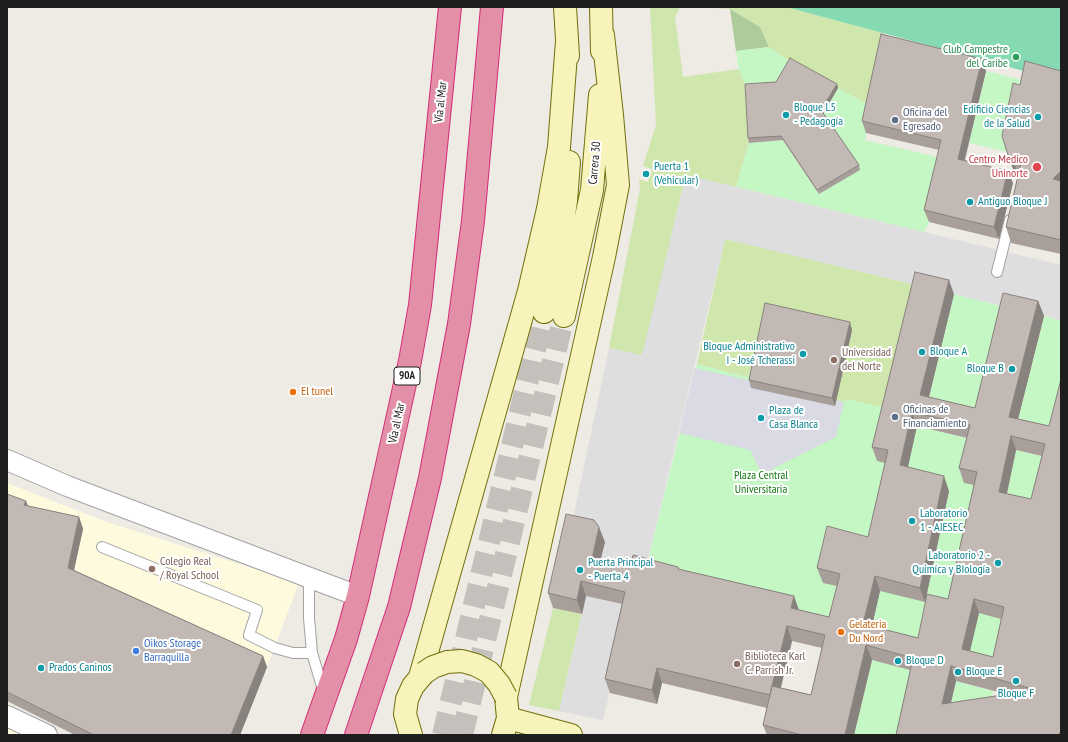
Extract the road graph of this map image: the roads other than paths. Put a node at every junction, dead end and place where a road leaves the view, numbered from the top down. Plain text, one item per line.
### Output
1 (450, 7) edge
2 (492, 7) edge
3 (565, 7) edge
4 (601, 7) edge
5 (603, 35) junction
6 (567, 41) junction
7 (1012, 212) edge
8 (997, 272) dead end
9 (7, 460) edge
10 (102, 547) dead end
11 (308, 577) junction
12 (358, 596) junction
13 (312, 653) junction
14 (422, 675) junction
15 (506, 697) junction
16 (326, 699) junction
17 (7, 716) edge
18 (505, 727) edge
19 (409, 732) edge
20 (47, 735) edge
21 (312, 735) edge
22 (356, 735) edge
23 (571, 735) edge

1 - 12 highway, Vía al Mar / 90A
2 - 22 highway
3 - 6 main road, Carrera 30
4 - 5 main road, Carrera 30
5 - 6 main road, Carrera 30
5 - 15 main road
6 - 14 main road
7 - 8 lane
9 - 11 street
10 - 13 lane
11 - 12 street
11 - 13 lane
12 - 16 highway, Vía al Mar / 90A
13 - 16 lane
14 - 15 main road, bridge
14 - 19 main road
15 - 18 main road
16 - 21 highway, Vía al Mar / 90A
17 - 20 street
18 - 23 main road

